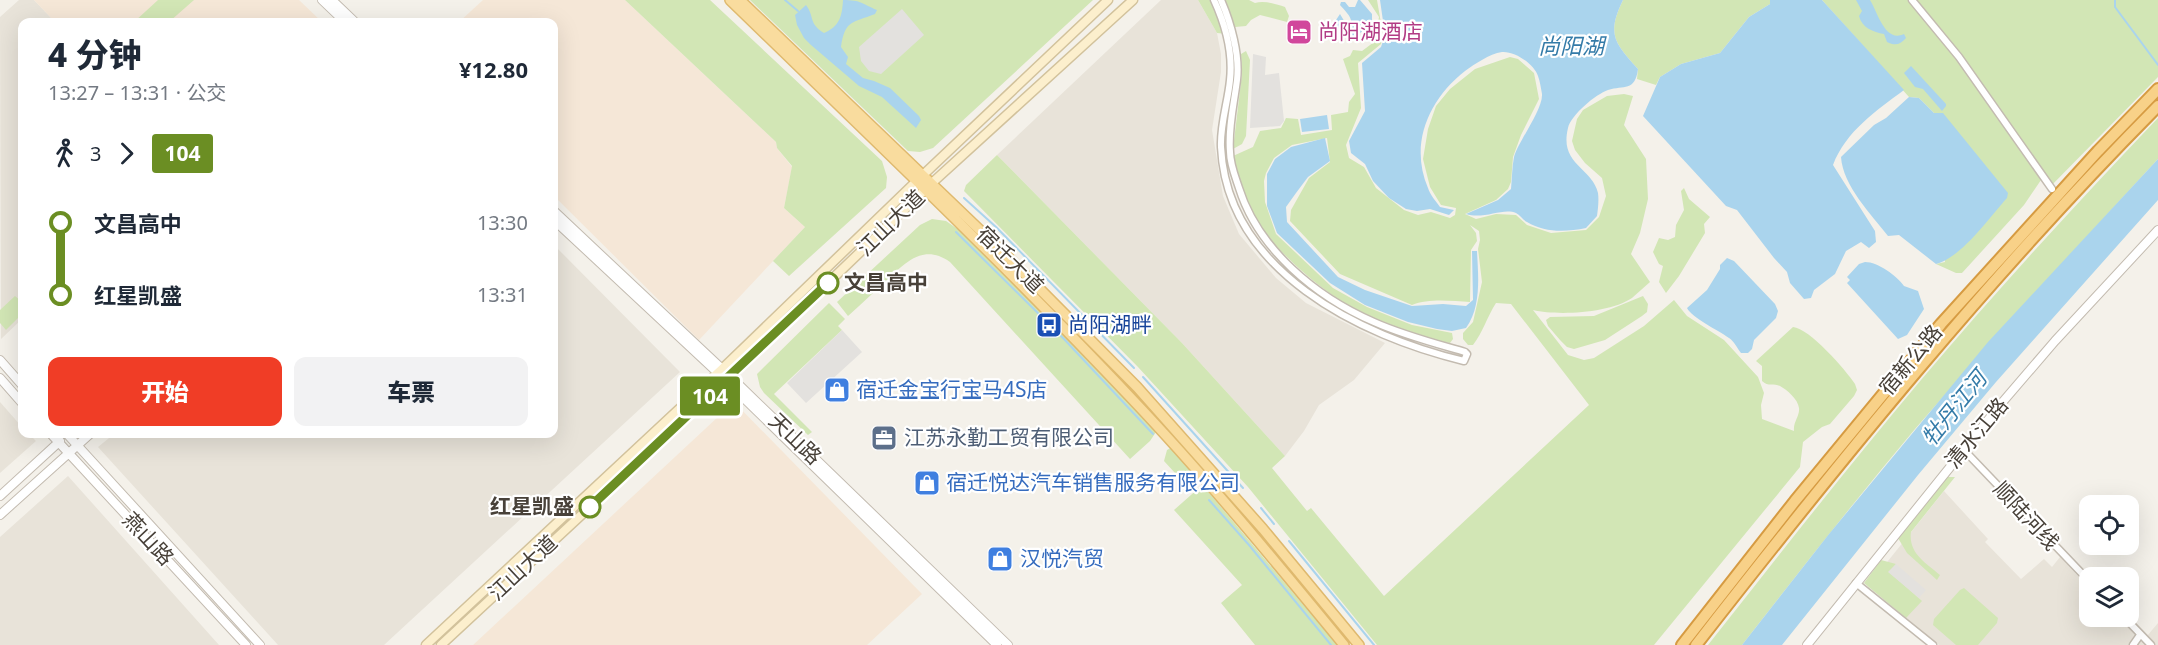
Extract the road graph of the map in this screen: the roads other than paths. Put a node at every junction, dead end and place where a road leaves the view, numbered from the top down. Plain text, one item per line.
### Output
1 (322, 0) edge
2 (332, 0) edge
3 (730, 0) edge
4 (740, 0) edge
5 (1108, 0) edge
6 (1133, 0) edge
7 (1214, 0) edge
8 (1221, 0) edge
9 (1912, 0) edge
10 (341, 18) edge
11 (351, 18) edge
12 (2158, 89) edge
13 (2158, 106) edge
14 (920, 178) junction
15 (929, 187) junction
16 (2052, 189) dead end
17 (558, 215) edge
18 (558, 224) edge
19 (2158, 230) edge
20 (0, 360) edge
21 (720, 371) junction
22 (0, 378) edge
23 (728, 379) junction
24 (18, 380) edge
25 (18, 398) edge
26 (55, 438) edge
27 (64, 438) edge
28 (72, 438) edge
29 (86, 438) edge
30 (59, 442) junction
31 (78, 445) junction
32 (1964, 450) junction
33 (69, 453) junction
34 (0, 496) edge
35 (0, 515) edge
36 (2079, 570) edge
37 (1856, 583) junction
38 (2133, 627) edge
39 (2140, 635) junction
40 (246, 645) edge
41 (260, 645) edge
42 (426, 645) edge
43 (441, 645) edge
44 (997, 645) edge
45 (1008, 645) edge
46 (1344, 645) edge
47 (1359, 645) edge
48 (1682, 645) edge
49 (1696, 645) edge
50 (1807, 645) edge
51 (1933, 645) edge
52 (2133, 645) edge
53 (2151, 645) edge

1 - 10 street
2 - 11 street
3 - 14 main road, 宿迁大道
4 - 14 main road, 宿迁大道
5 - 14 main road, 江山大道
6 - 15 main road, 江山大道
7 - 8 street
9 - 16 street
12 - 48 highway, 宿新公路
13 - 49 highway, 宿新公路
14 - 15 main road, 宿迁大道
14 - 21 main road, 江山大道
15 - 23 main road, 江山大道
15 - 46 main road, 宿迁大道
15 - 47 main road, 宿迁大道
17 - 21 street, 天山路
18 - 21 street, 天山路
19 - 32 street, 清水江路
20 - 24 street
21 - 23 street, 天山路
21 - 42 main road, 江山大道
22 - 25 street
23 - 43 main road, 江山大道
23 - 44 street, 天山路
23 - 45 street, 天山路
26 - 30 street, 燕山路
27 - 30 street
28 - 31 street, 燕山路
29 - 31 street
30 - 33 street, 燕山路
30 - 34 street
31 - 33 street
31 - 41 street, 燕山路
32 - 36 street, 顺陆河线
32 - 37 street, 清水江路
33 - 35 street
33 - 40 street, 燕山路
37 - 50 street, 清水江路
37 - 51 street
38 - 39 street
39 - 52 street
39 - 53 street

